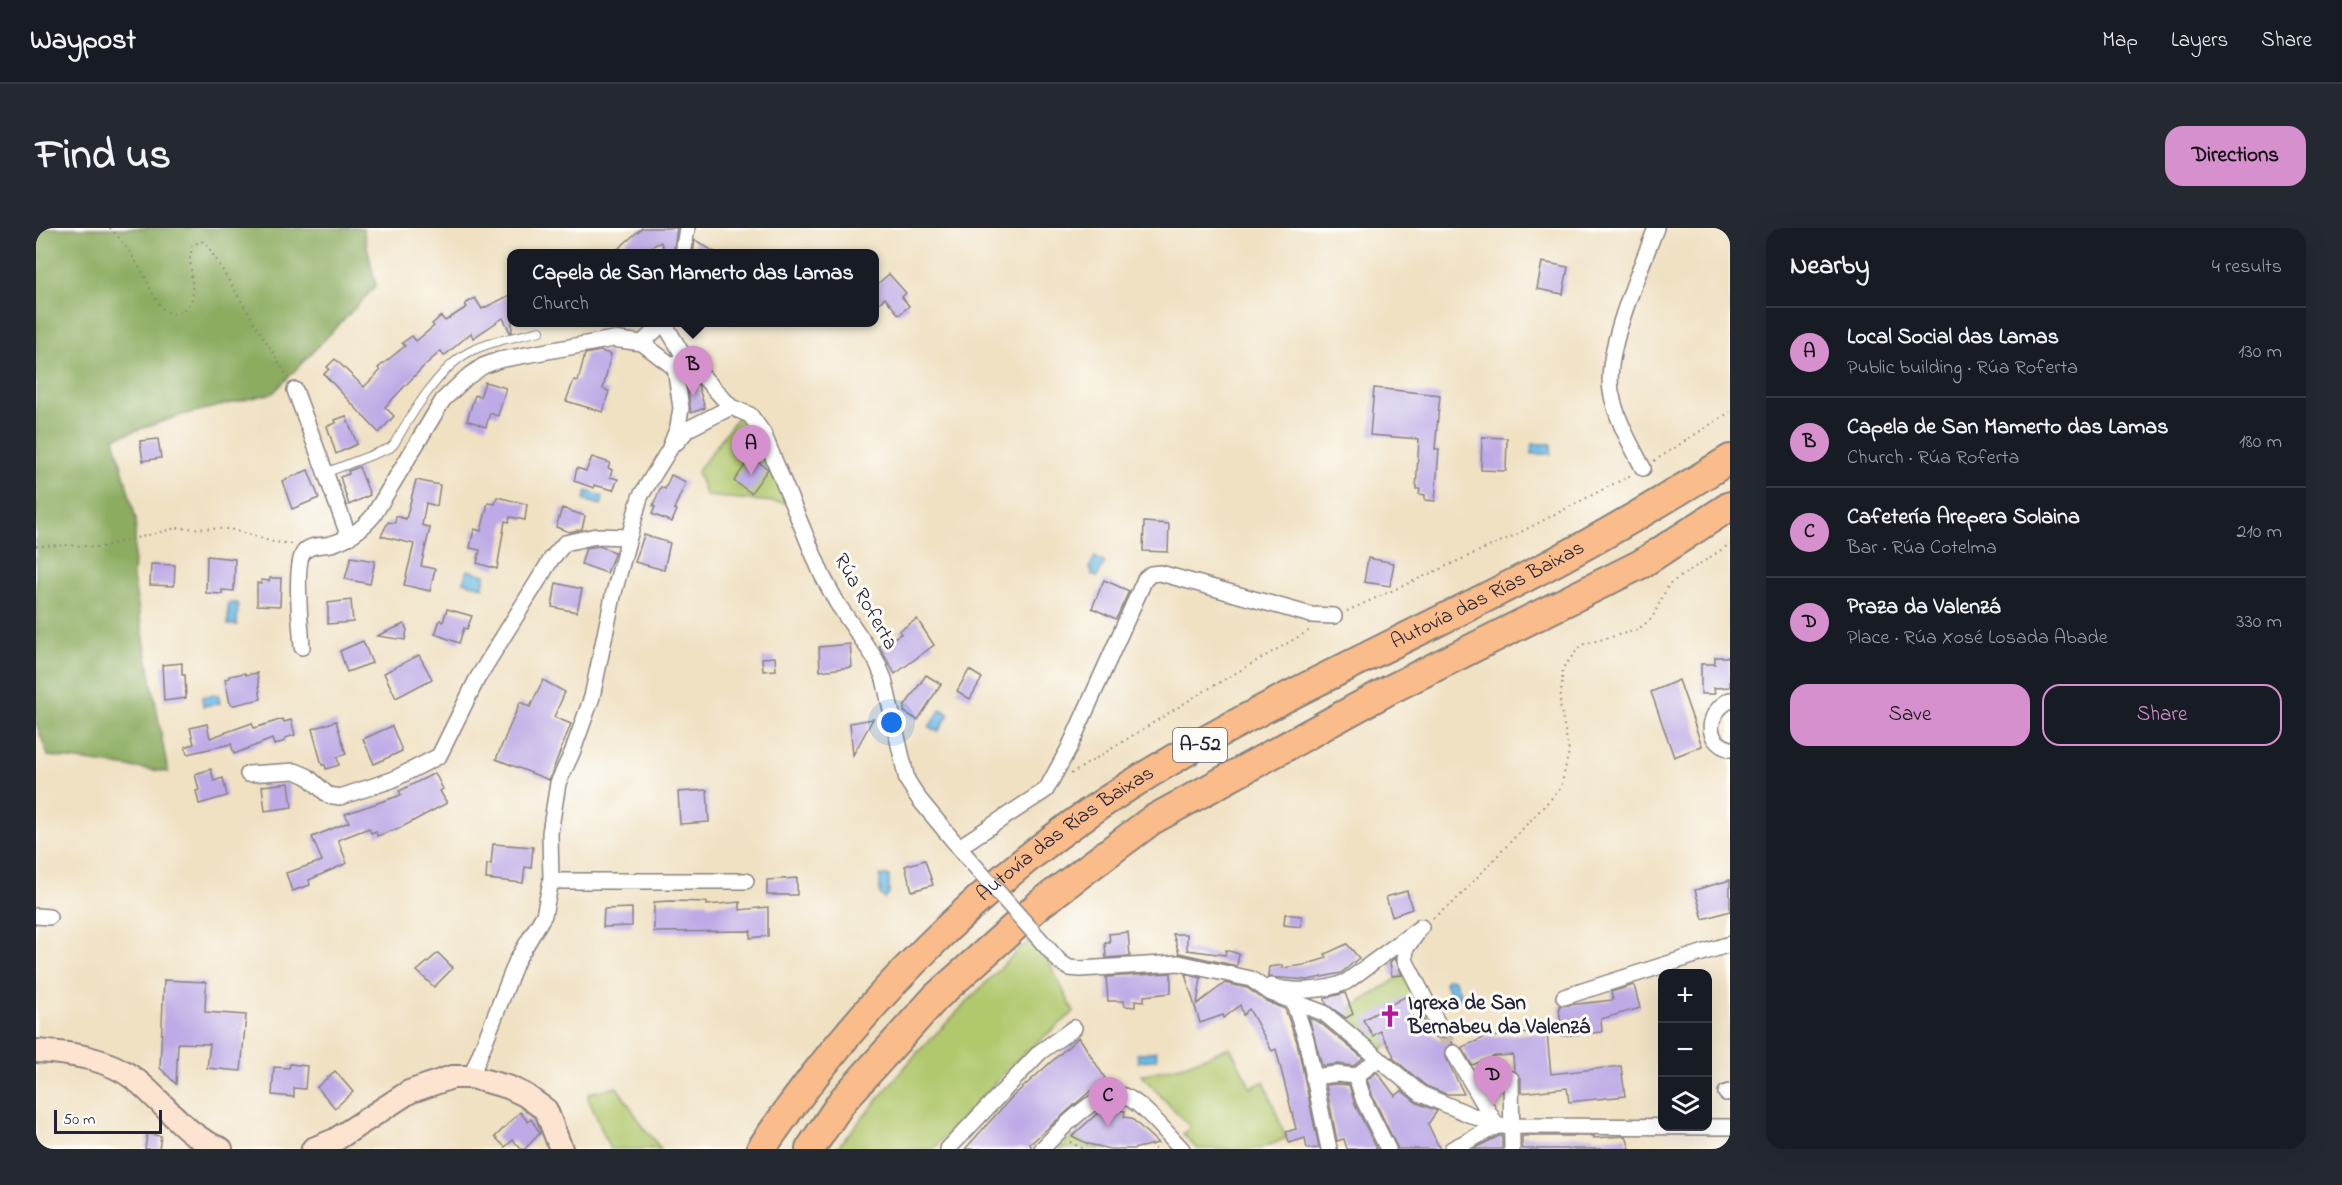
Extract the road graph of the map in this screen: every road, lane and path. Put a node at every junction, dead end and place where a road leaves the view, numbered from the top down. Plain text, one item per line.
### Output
1 (110, 228) edge
2 (1656, 228) edge
3 (686, 230) edge
4 (684, 249) edge
5 (660, 327) edge
6 (666, 327) edge
7 (540, 331) dead end
8 (642, 343) junction
9 (679, 361) junction
10 (295, 390) joint
11 (731, 407) junction
12 (1730, 412) edge
13 (669, 450) junction
14 (1730, 459) edge
15 (1643, 468) junction
16 (325, 473) junction
17 (1730, 506) edge
18 (349, 537) junction
19 (628, 537) junction
20 (1730, 544) edge
21 (36, 546) edge
22 (313, 546) junction
23 (1334, 616) junction
24 (302, 647) dead end
25 (1730, 700) edge
26 (1730, 749) edge
27 (248, 774) dead end
28 (1046, 790) junction
29 (963, 851) junction
30 (551, 881) junction
31 (746, 881) dead end
32 (1421, 927) junction
33 (1730, 944) edge
34 (1251, 980) junction
35 (1564, 997) dead end
36 (1294, 1004) junction
37 (1074, 1028) dead end
38 (1441, 1030) tunnel mouth
39 (36, 1051) edge
40 (1454, 1053) tunnel mouth
41 (1378, 1059) junction
42 (1486, 1074) dead end
43 (1356, 1076) junction
44 (471, 1077) junction
45 (1313, 1077) junction
46 (1503, 1126) junction
47 (1730, 1127) edge
48 (1070, 1142) dead end
49 (221, 1149) edge
50 (313, 1149) edge
51 (561, 1149) edge
52 (761, 1149) edge
53 (810, 1149) edge
54 (948, 1149) edge
55 (1042, 1149) edge
56 (1083, 1149) edge
57 (1182, 1149) edge
58 (1329, 1149) edge
59 (1388, 1149) edge
60 (1452, 1149) edge
61 (1512, 1149) edge

1 - 10 path
2 - 15 street
3 - 4 street
5 - 8 street
6 - 9 street
7 - 16 lane
8 - 9 street
8 - 18 street
9 - 11 street, Rúa Roferta
9 - 13 street
10 - 16 street
11 - 13 street
11 - 29 street, Rúa Roferta
12 - 15 path
13 - 19 street
14 - 52 highway, Autovía das Rías Baixas / A-52
15 - 23 path
16 - 18 street
17 - 53 highway, Autovía das Rías Baixas / A-52
18 - 22 street
19 - 27 street
19 - 30 street
20 - 32 path
21 - 22 path
22 - 24 street
23 - 28 path
23 - 28 street
25 - 26 street
28 - 29 street
29 - 34 street, Rúa Roferta, bridge
30 - 31 street
30 - 44 street
32 - 34 street
32 - 38 street
33 - 35 street
34 - 36 street
36 - 41 street
36 - 45 street
37 - 54 street
39 - 49 street
40 - 46 street
41 - 43 street
41 - 46 street
42 - 46 street
43 - 45 street
43 - 59 street
44 - 50 street
44 - 51 street
45 - 58 street
46 - 47 street
46 - 60 street
46 - 61 street
48 - 56 path
55 - 57 street

